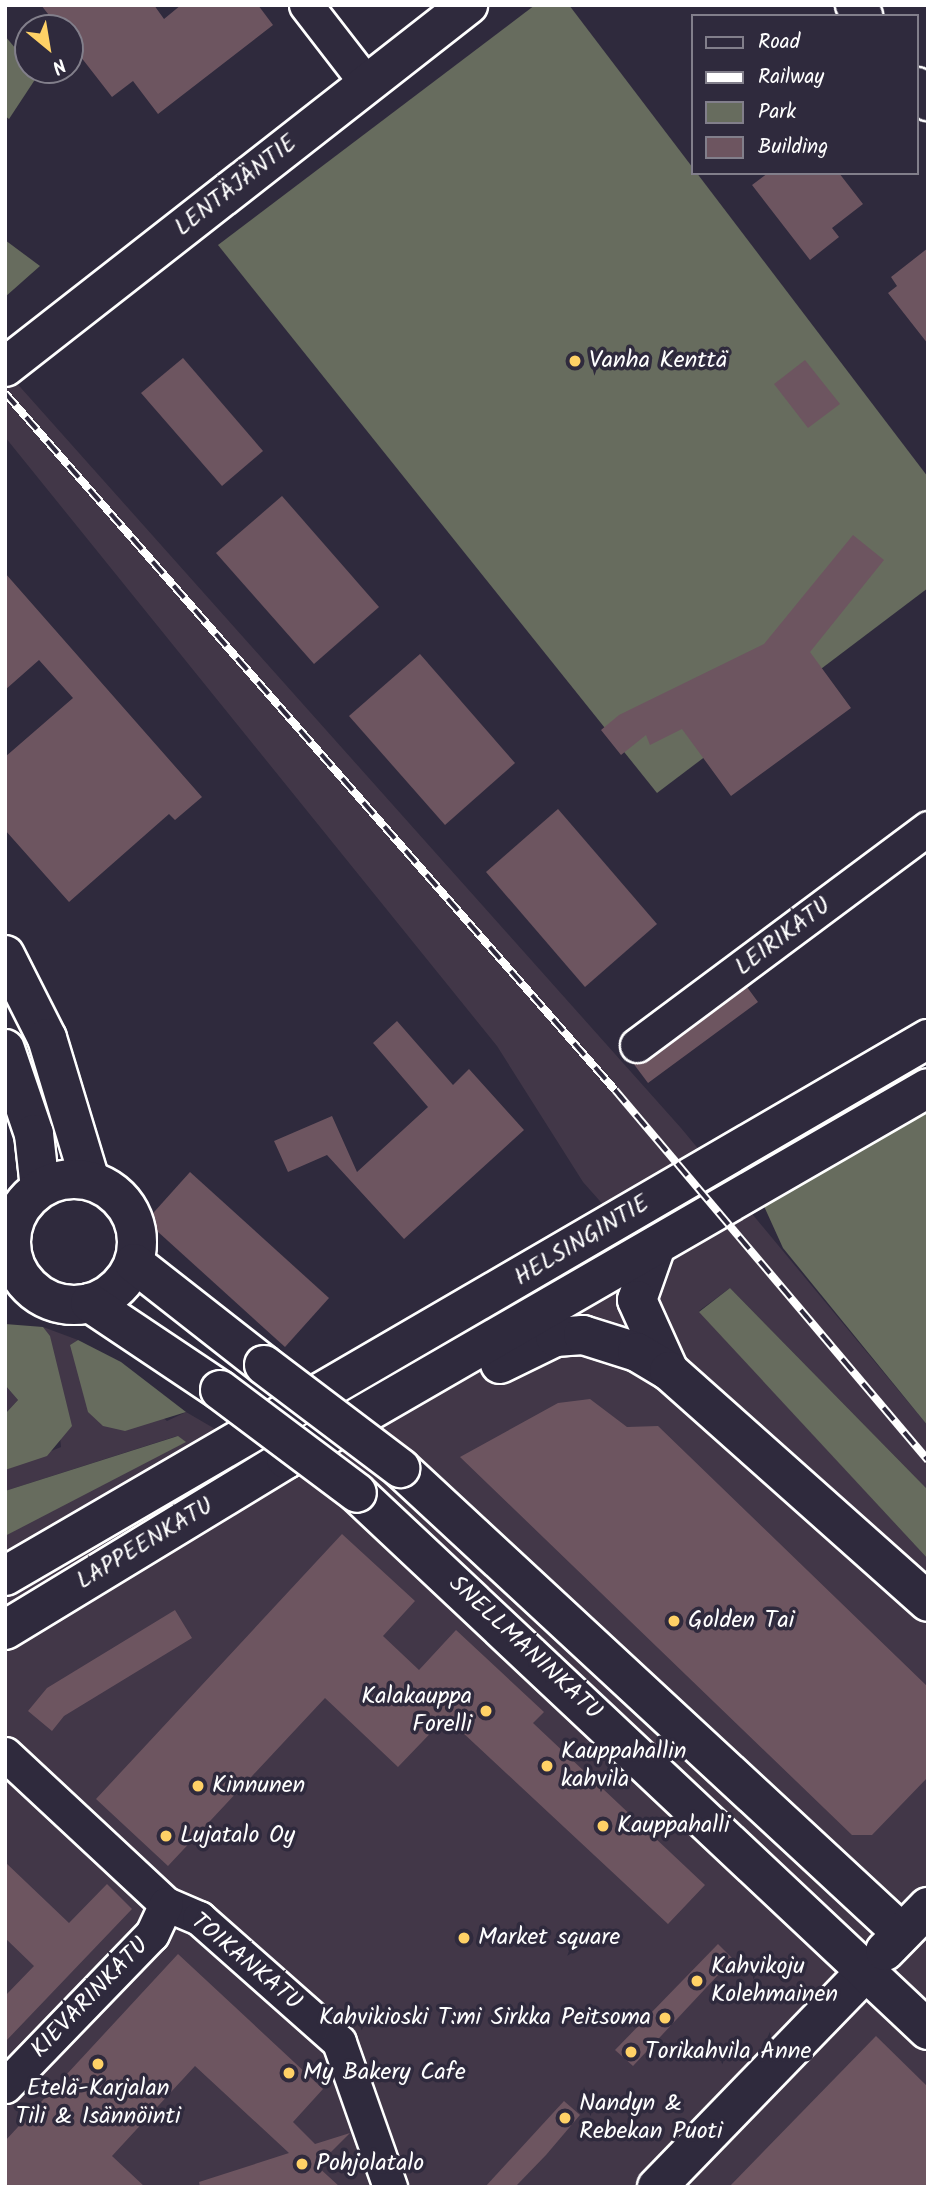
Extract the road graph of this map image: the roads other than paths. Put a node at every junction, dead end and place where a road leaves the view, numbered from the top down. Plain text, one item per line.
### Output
1 (306, 5) edge
2 (468, 5) edge
3 (367, 84) junction
4 (5, 367) edge
5 (928, 828) edge
6 (5, 955) edge
7 (928, 1039) edge
8 (637, 1045) dead end
9 (5, 1049) edge
10 (928, 1088) edge
11 (89, 1180) junction
12 (40, 1188) junction
13 (656, 1246) junction
14 (8, 1253) edge
15 (134, 1263) junction
16 (90, 1303) junction
17 (669, 1371) junction
18 (364, 1414) junction
19 (236, 1444) joint
20 (286, 1459) joint
21 (5, 1576) edge
22 (928, 1602) edge
23 (5, 1630) edge
24 (5, 1754) edge
25 (166, 1904) junction
26 (915, 1920) edge
27 (866, 1971) junction
28 (928, 2030) edge
29 (5, 2086) edge
30 (390, 2187) edge
31 (657, 2187) edge

1 - 3 street
2 - 3 main road, LENTÄJÄNTIE
3 - 4 main road, LENTÄJÄNTIE
5 - 8 street, LEIRIKATU
6 - 11 main road
7 - 19 main road, HELSINGINTIE
9 - 12 main road
10 - 13 main road, HELSINGINTIE
11 - 12 main road
11 - 15 main road
12 - 14 main road
13 - 17 main road
13 - 18 main road, HELSINGINTIE
14 - 16 main road
15 - 16 main road
15 - 26 main road, SNELLMANINKATU, bridge
16 - 27 main road, SNELLMANINKATU, bridge
17 - 18 main road
17 - 22 main road
18 - 20 main road, HELSINGINTIE
19 - 21 main road, LAPPEENKATU
20 - 23 main road, LAPPEENKATU
24 - 25 street, TOIKANKATU
25 - 29 street, KIEVARINKATU
25 - 30 street, TOIKANKATU
26 - 27 main road
27 - 28 main road, SNELLMANINKATU
27 - 31 main road

